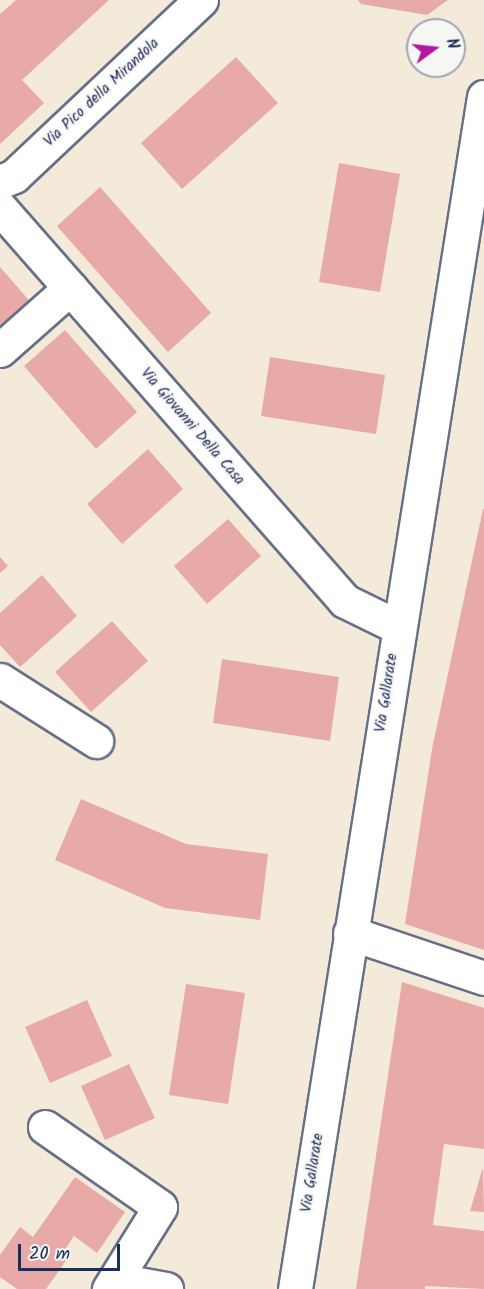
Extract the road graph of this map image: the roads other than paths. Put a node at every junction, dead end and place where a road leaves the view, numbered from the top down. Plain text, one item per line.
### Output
1 (201, 0) edge
2 (484, 97) edge
3 (0, 182) edge
4 (0, 208) edge
5 (70, 288) junction
6 (0, 350) edge
7 (398, 627) junction
8 (0, 680) edge
9 (96, 741) dead end
10 (350, 933) junction
11 (484, 978) edge
12 (45, 1127) dead end
13 (112, 1284) edge
14 (166, 1289) edge
15 (295, 1289) edge

1 - 3 street, Via Pico della Mirandola
2 - 7 street, Via Gallarate
4 - 5 street, Via Giovanni Della Casa
5 - 6 street
5 - 7 street, Via Giovanni Della Casa
7 - 10 street, Via Gallarate
8 - 9 street
10 - 11 street
10 - 15 street, Via Gallarate
12 - 13 street
13 - 14 street

